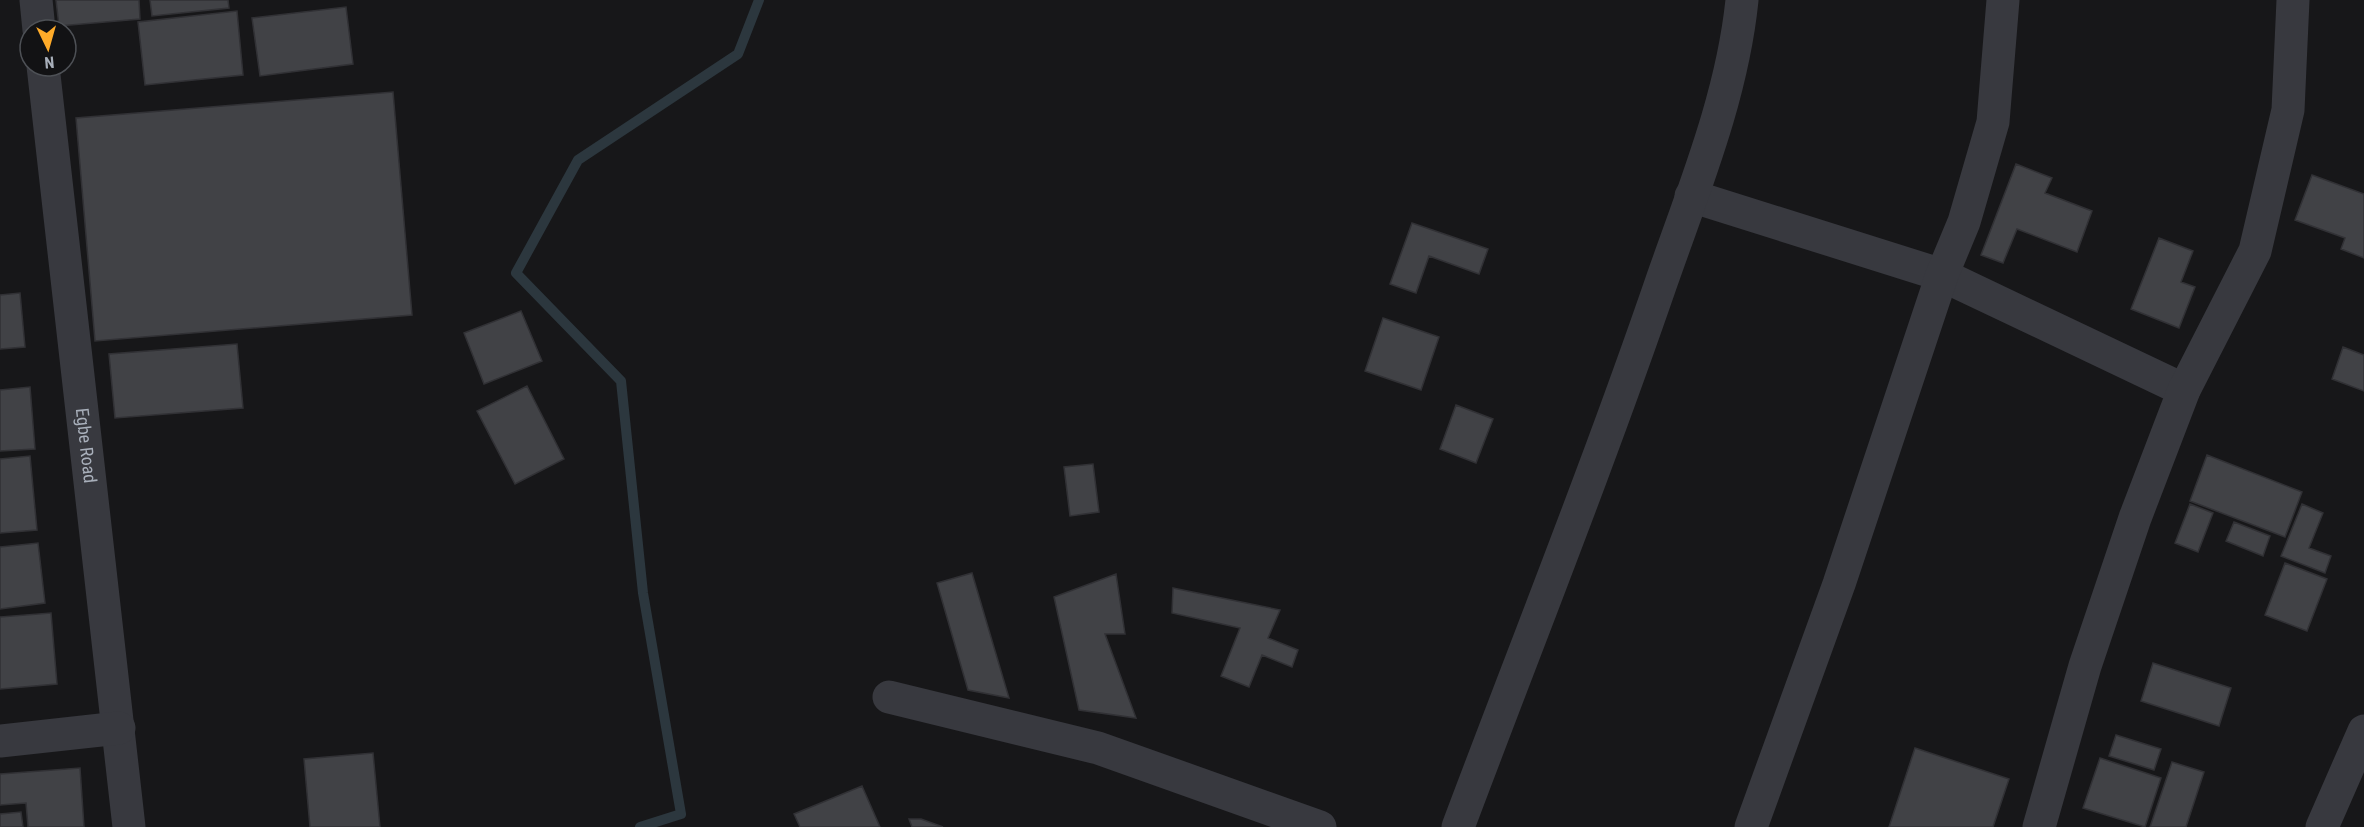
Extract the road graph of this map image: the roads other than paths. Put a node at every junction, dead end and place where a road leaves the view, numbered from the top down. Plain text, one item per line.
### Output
1 (36, 0) edge
2 (1742, 0) edge
3 (2003, 0) edge
4 (2293, 0) edge
5 (38, 18) edge
6 (44, 78) edge
7 (1691, 196) junction
8 (1942, 275) junction
9 (2184, 390) junction
10 (889, 697) dead end
11 (119, 728) junction
12 (2364, 731) edge
13 (0, 741) edge
14 (129, 827) edge
15 (1320, 827) edge
16 (1458, 827) edge
17 (1750, 827) edge
18 (2039, 827) edge
19 (2322, 827) edge

1 - 5 street
2 - 7 street
3 - 8 street
4 - 9 street
6 - 11 street, Egbe Road
7 - 8 street
7 - 16 street
8 - 9 street
8 - 17 street
9 - 18 street
10 - 15 street
11 - 13 street
11 - 14 street, Egbe Road
12 - 19 street

